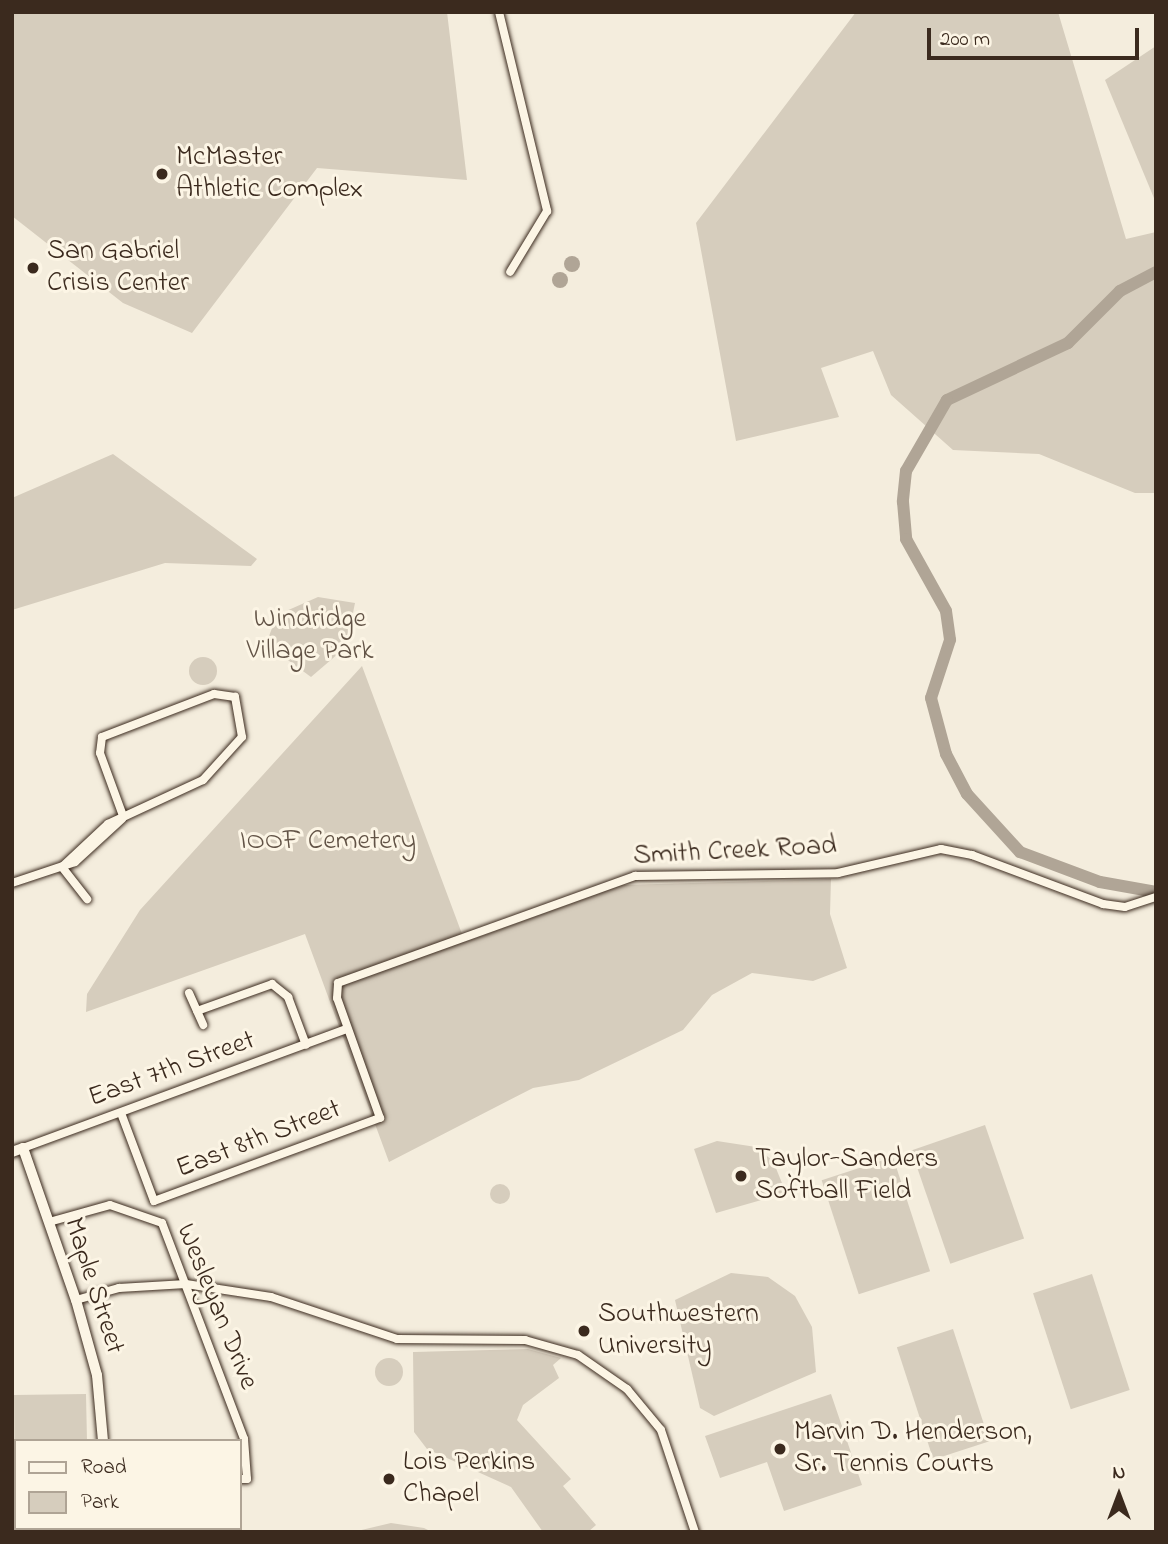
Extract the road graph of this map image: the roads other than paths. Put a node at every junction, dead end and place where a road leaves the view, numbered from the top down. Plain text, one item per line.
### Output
1 (499, 12) edge
2 (510, 272) dead end
3 (124, 817) junction
4 (62, 867) junction
5 (12, 883) edge
6 (1156, 897) edge
7 (87, 899) dead end
8 (189, 993) dead end
9 (197, 1011) junction
10 (203, 1025) dead end
11 (346, 1029) junction
12 (306, 1045) junction
13 (121, 1113) junction
14 (380, 1118) joint
15 (23, 1148) junction
16 (12, 1152) edge
17 (49, 1222) junction
18 (186, 1284) junction
19 (76, 1300) junction
20 (103, 1439) edge
21 (243, 1479) edge
22 (695, 1532) edge

1 - 2 street
3 - 3 street
3 - 4 street
4 - 5 street
4 - 7 street
6 - 11 street, Smith Creek Road
8 - 9 street
9 - 10 street
9 - 12 street
11 - 12 street, East 7th Street
11 - 14 street, Smith Creek Road
12 - 13 street, East 7th Street
13 - 14 street, East 8th Street
13 - 15 street, East 7th Street
15 - 16 street, East 7th Street
15 - 17 street, Maple Street
17 - 18 street, Wesleyan Drive
17 - 19 street, Maple Street
18 - 19 street
18 - 21 street, Wesleyan Drive
18 - 22 street
19 - 20 street, Maple Street

